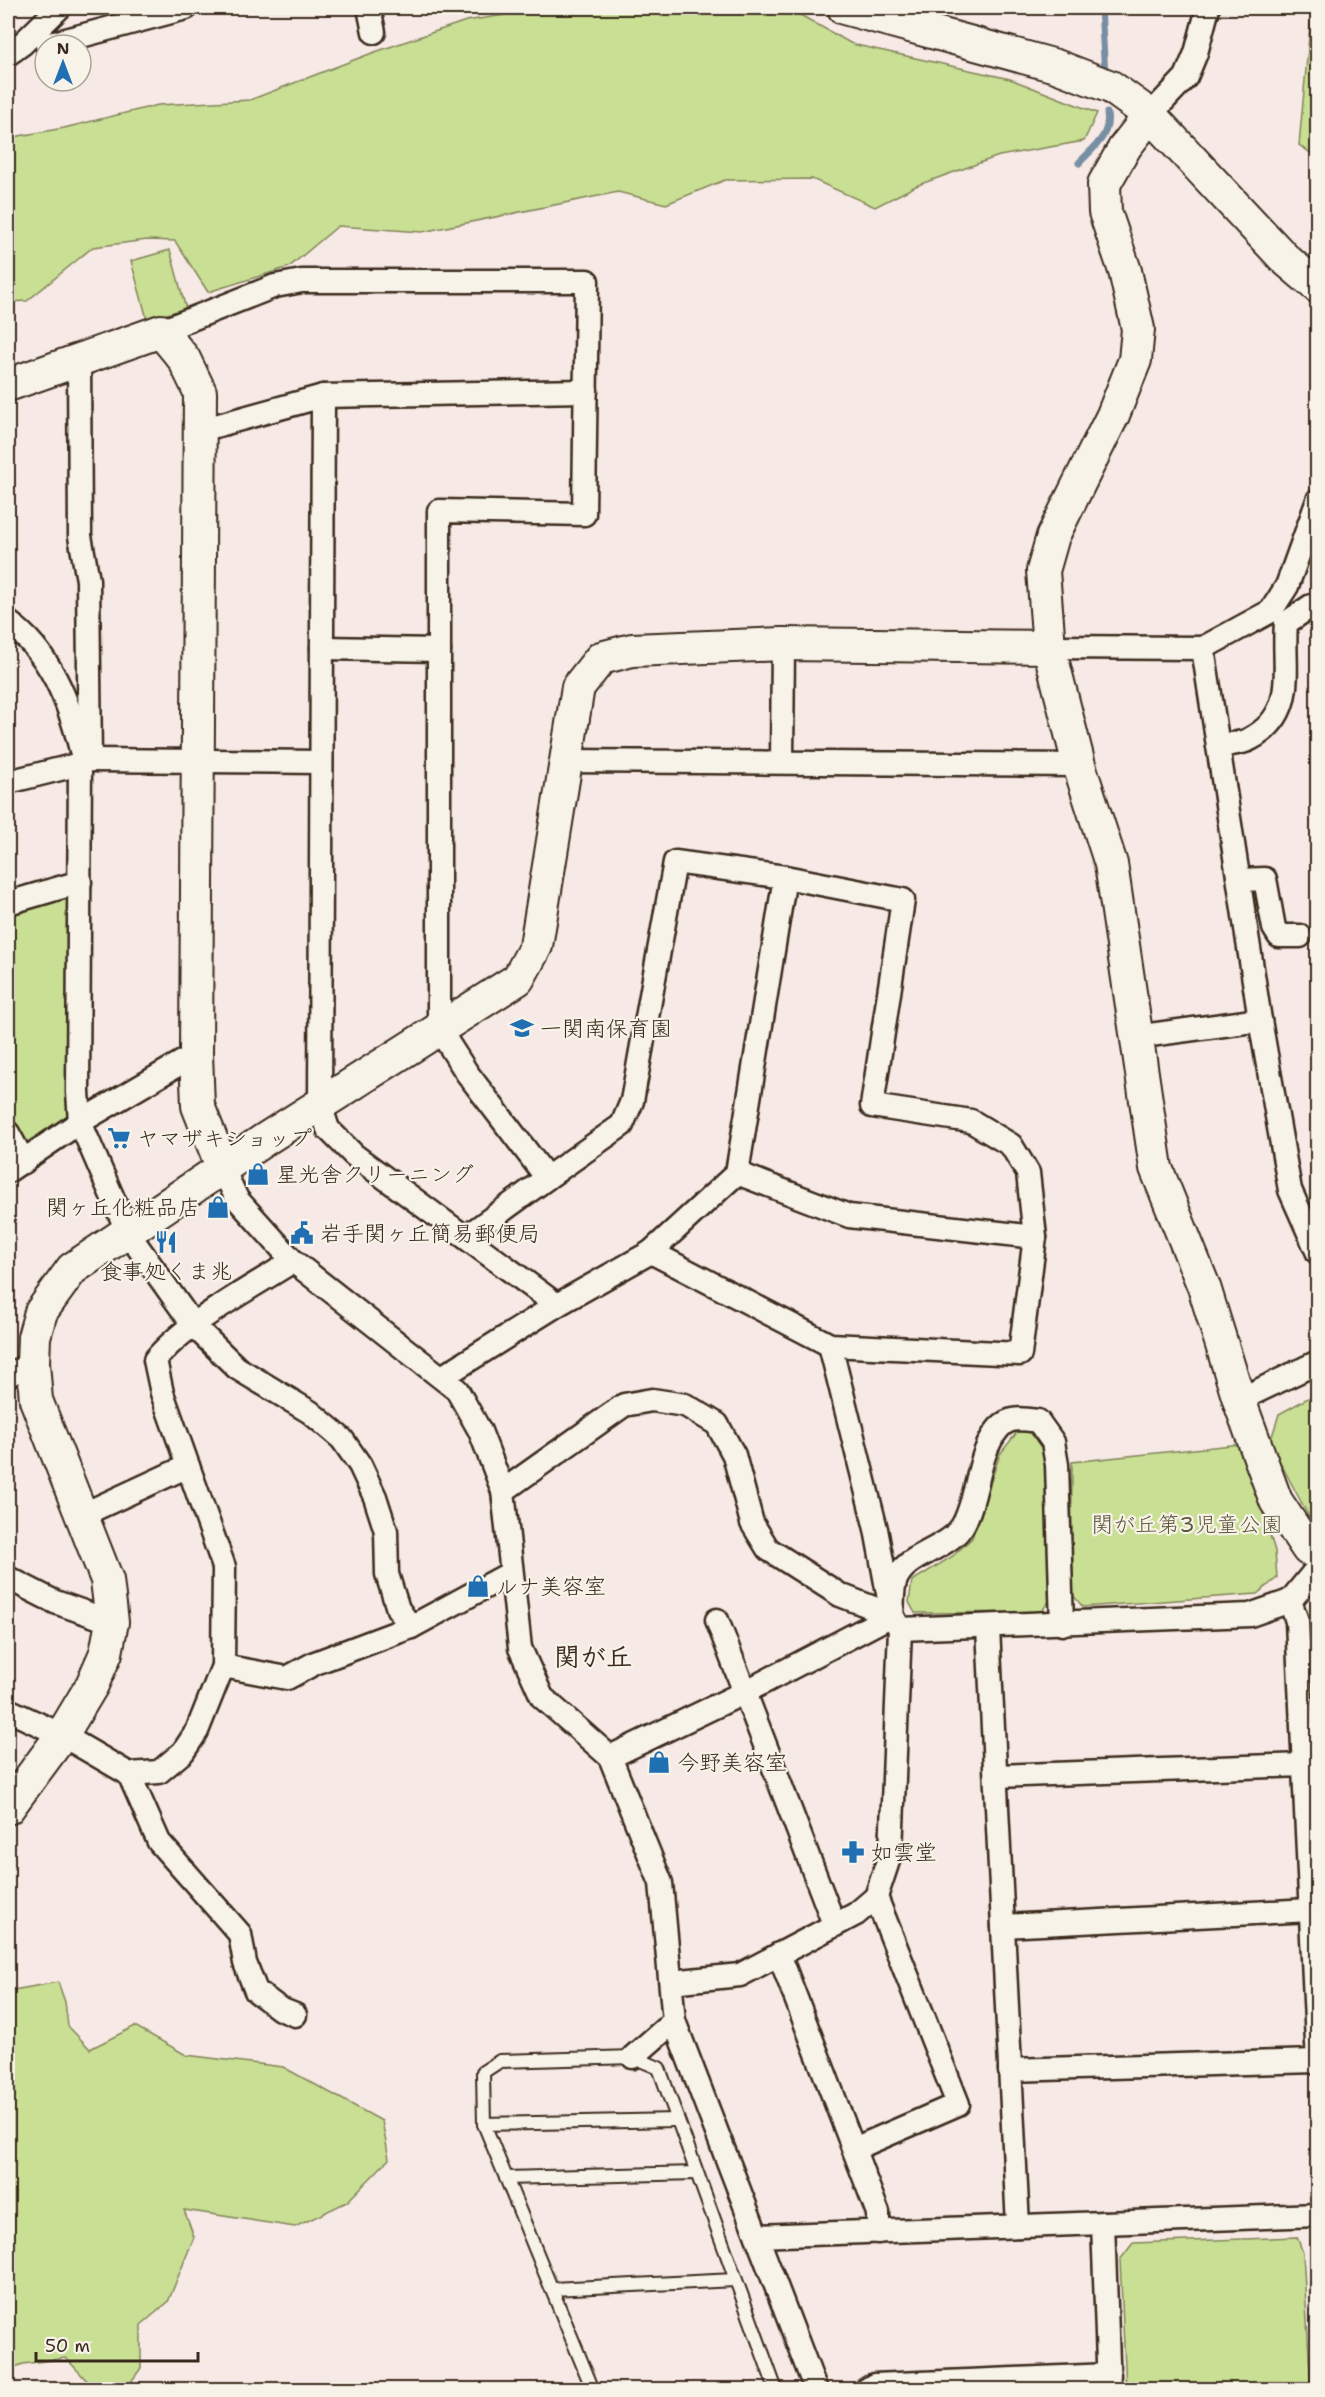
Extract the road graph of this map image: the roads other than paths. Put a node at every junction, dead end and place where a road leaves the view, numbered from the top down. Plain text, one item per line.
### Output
1 (59, 8) edge
2 (186, 8) edge
3 (369, 8) edge
4 (844, 8) edge
5 (1208, 8) edge
6 (374, 32) dead end
7 (91, 33) edge
8 (12, 48) edge
9 (33, 48) edge
10 (1150, 115) junction
11 (1317, 287) edge
12 (161, 331) junction
13 (79, 358) junction
14 (8, 384) edge
15 (586, 391) junction
16 (323, 396) junction
17 (201, 430) junction
18 (1317, 500) edge
19 (1317, 605) edge
20 (8, 622) edge
21 (783, 644) junction
22 (1049, 647) junction
23 (322, 648) junction
24 (1203, 648) junction
25 (439, 650) junction
26 (1218, 746) junction
27 (199, 761) junction
28 (566, 761) junction
29 (782, 761) junction
30 (85, 762) junction
31 (321, 762) junction
32 (1079, 765) junction
33 (8, 782) edge
34 (785, 877) junction
35 (1239, 880) junction
36 (80, 882) junction
37 (8, 903) edge
38 (1300, 936) dead end
39 (1260, 1020) junction
40 (439, 1029) junction
41 (1136, 1037) junction
42 (196, 1054) junction
43 (320, 1104) junction
44 (80, 1122) junction
45 (8, 1133) edge
46 (16, 1166) edge
47 (223, 1168) junction
48 (737, 1173) junction
49 (547, 1178) junction
50 (128, 1233) junction
51 (466, 1237) junction
52 (1035, 1237) junction
53 (651, 1252) junction
54 (1317, 1253) edge
55 (293, 1261) junction
56 (556, 1305) junction
57 (194, 1326) junction
58 (830, 1345) junction
59 (1317, 1362) edge
60 (20, 1369) edge
61 (442, 1377) junction
62 (1239, 1400) junction
63 (188, 1466) junction
64 (503, 1491) junction
65 (82, 1515) junction
66 (1315, 1556) edge
67 (511, 1573) junction
68 (8, 1578) edge
69 (1290, 1601) junction
70 (717, 1620) dead end
71 (112, 1622) junction
72 (896, 1622) junction
73 (1062, 1624) junction
74 (411, 1627) junction
75 (988, 1628) junction
76 (223, 1666) junction
77 (745, 1692) junction
78 (8, 1710) edge
79 (62, 1735) junction
80 (609, 1757) junction
81 (1302, 1766) junction
82 (129, 1774) junction
83 (996, 1776) junction
84 (8, 1808) edge
85 (876, 1898) junction
86 (1310, 1910) junction
87 (834, 1924) junction
88 (1003, 1926) junction
89 (779, 1954) junction
90 (671, 1982) junction
91 (295, 2015) dead end
92 (674, 2021) junction
93 (633, 2057) junction
94 (1317, 2063) edge
95 (1010, 2070) junction
96 (676, 2120) junction
97 (484, 2124) junction
98 (854, 2149) junction
99 (696, 2173) junction
100 (506, 2178) junction
101 (1317, 2215) edge
102 (1103, 2223) junction
103 (1018, 2226) junction
104 (878, 2232) junction
105 (757, 2236) junction
106 (735, 2280) junction
107 (552, 2289) junction
108 (1109, 2382) edge
109 (977, 2386) edge
110 (593, 2390) edge
111 (776, 2390) edge
112 (816, 2390) edge
113 (866, 2390) edge

1 - 8 street
2 - 7 street
3 - 6 street
4 - 10 street
5 - 10 street
8 - 9 street
10 - 11 street
10 - 22 street
12 - 13 street
12 - 15 street
12 - 17 street
13 - 14 street
13 - 30 street
15 - 16 street
15 - 25 street
16 - 17 street
16 - 23 street
17 - 27 street
18 - 24 street
19 - 26 street
20 - 30 street
21 - 22 street
21 - 28 street
21 - 29 street
22 - 24 street
22 - 32 street
23 - 25 street
23 - 31 street
24 - 26 street
25 - 40 street
26 - 35 street
27 - 30 street
27 - 31 street
27 - 42 street
28 - 29 street
28 - 40 street
29 - 32 street
30 - 33 street
30 - 36 street
31 - 43 street
32 - 41 street
34 - 48 street
34 - 49 street
34 - 52 street
35 - 38 street
35 - 39 street
36 - 37 street
36 - 44 street
39 - 41 street
39 - 54 street
40 - 43 street
40 - 49 street
41 - 62 street
42 - 44 street
42 - 47 street
43 - 47 street
43 - 51 street
44 - 46 street
44 - 50 street
45 - 46 street
47 - 50 street
47 - 55 street
48 - 52 street
48 - 53 street
49 - 51 street
50 - 57 street
50 - 60 street
51 - 56 street
52 - 58 street
53 - 56 street
53 - 58 street
55 - 57 street
55 - 61 street
56 - 61 street
57 - 63 street
57 - 74 street
58 - 72 street
59 - 62 street
60 - 65 street
61 - 64 street
62 - 66 street
63 - 65 street
63 - 76 street
64 - 67 street
64 - 72 street
65 - 71 street
66 - 69 street
67 - 74 street
67 - 80 street
68 - 71 street
69 - 73 street
69 - 81 street
70 - 77 street
71 - 79 street
72 - 73 street
72 - 75 street
72 - 77 street
72 - 85 street
73 - 75 street
74 - 76 street
75 - 83 street
76 - 82 street
77 - 80 street
77 - 87 street
78 - 79 street
79 - 82 street
79 - 84 street
80 - 90 street
81 - 83 street
81 - 86 street
82 - 91 street
83 - 88 street
85 - 87 street
85 - 98 street
86 - 88 street
86 - 94 street
87 - 89 street
88 - 95 street
89 - 90 street
89 - 98 street
90 - 92 street
92 - 93 street
92 - 105 street
93 - 96 lane
93 - 97 lane
94 - 95 street
95 - 103 street
96 - 97 lane
96 - 99 lane
97 - 100 lane
98 - 104 street
99 - 100 lane
99 - 106 lane
100 - 107 lane
101 - 102 street
102 - 103 street
102 - 108 street
103 - 104 street
104 - 105 street
105 - 112 street
106 - 107 lane
106 - 111 lane
107 - 110 lane
108 - 109 street
109 - 113 street

